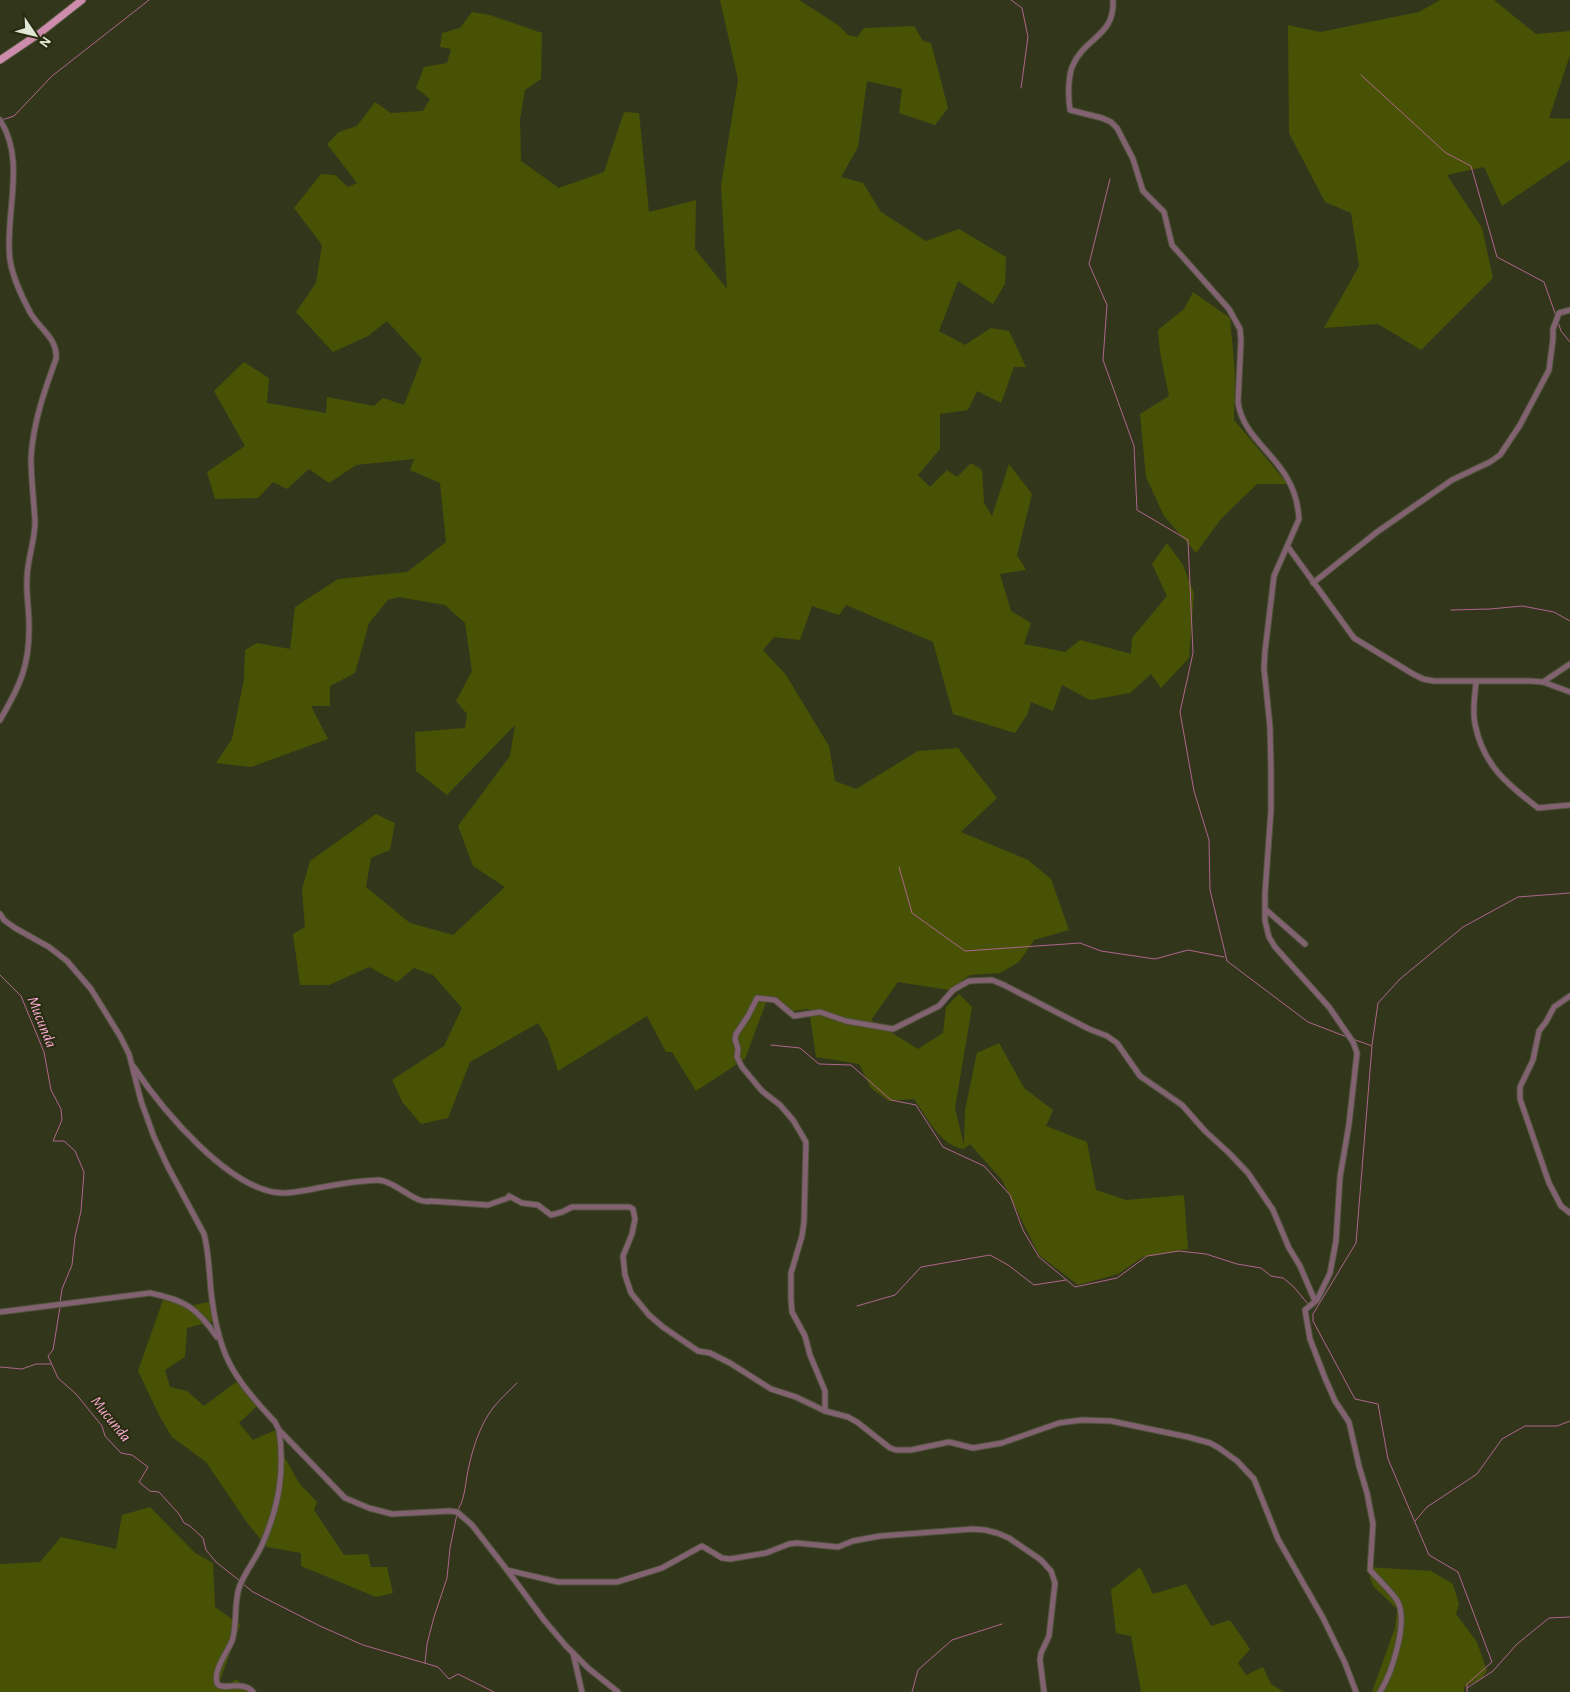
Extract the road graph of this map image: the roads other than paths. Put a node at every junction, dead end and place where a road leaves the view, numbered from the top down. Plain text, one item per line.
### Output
1 (82, 0) edge
2 (1113, 0) edge
3 (0, 60) edge
4 (0, 120) edge
5 (1570, 310) edge
6 (1288, 547) junction
7 (1314, 583) junction
8 (1570, 664) edge
9 (1476, 682) junction
10 (1543, 682) junction
11 (1570, 692) edge
12 (0, 720) edge
13 (1570, 805) edge
14 (1265, 909) junction
15 (0, 914) edge
16 (1305, 944) dead end
17 (1570, 996) edge
18 (133, 1066) junction
19 (1570, 1213) edge
20 (1315, 1302) junction
21 (0, 1312) edge
22 (219, 1339) junction
23 (825, 1411) junction
24 (279, 1430) junction
25 (507, 1570) junction
26 (572, 1653) junction
27 (253, 1692) edge
28 (582, 1692) edge
29 (618, 1692) edge
30 (1044, 1692) edge
31 (1356, 1692) edge
32 (1380, 1692) edge

1 - 3 main road
2 - 6 street
4 - 12 street
5 - 7 street
6 - 7 street
6 - 14 street
7 - 9 street
8 - 10 street
9 - 10 street
9 - 13 street
10 - 11 street
14 - 16 street
14 - 20 street
15 - 18 street
17 - 19 street
18 - 22 street
18 - 23 street
20 - 23 street
20 - 32 street
21 - 22 street
22 - 24 street
23 - 31 street
24 - 25 street
24 - 27 street
25 - 26 street
25 - 30 street
26 - 28 street
26 - 29 street

